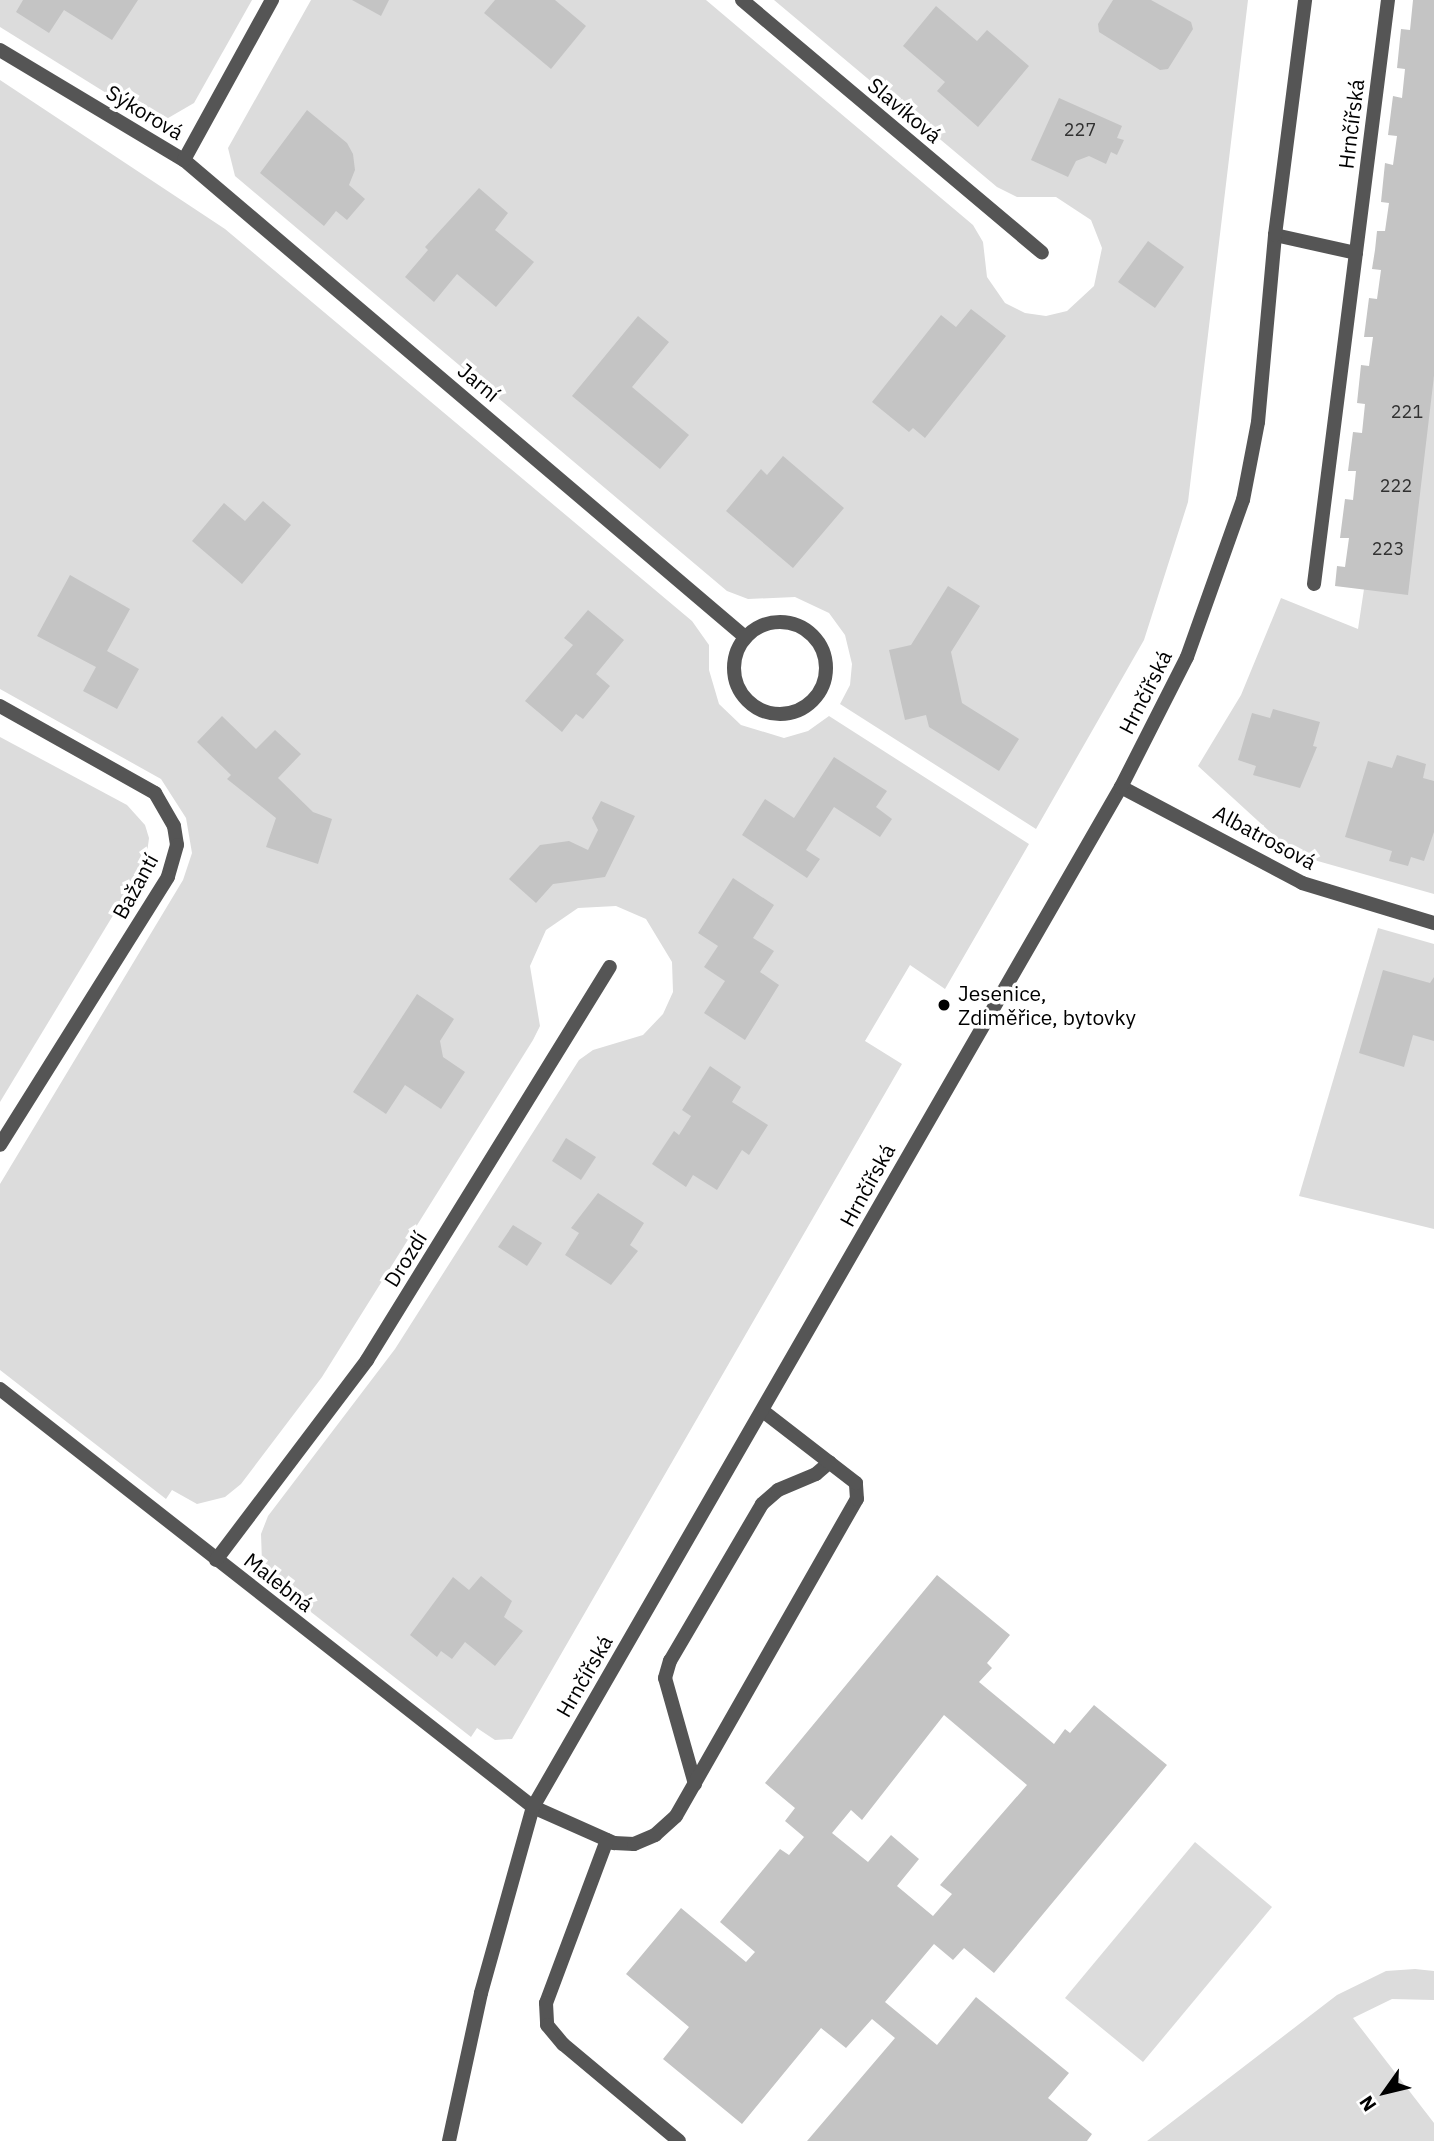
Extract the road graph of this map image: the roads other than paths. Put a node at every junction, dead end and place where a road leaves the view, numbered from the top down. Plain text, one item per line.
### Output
1 (272, 0) edge
2 (742, 0) edge
3 (1305, 0) edge
4 (1388, 0) edge
5 (0, 50) edge
6 (184, 160) junction
7 (1275, 236) junction
8 (1042, 253) dead end
9 (1356, 253) junction
10 (1314, 584) dead end
11 (745, 636) junction
12 (0, 706) edge
13 (1121, 787) junction
14 (1434, 923) edge
15 (610, 967) dead end
16 (0, 1145) edge
17 (0, 1389) edge
18 (763, 1410) junction
19 (830, 1462) junction
20 (216, 1560) junction
21 (695, 1784) junction
22 (533, 1807) junction
23 (607, 1840) junction
24 (449, 2141) edge
25 (680, 2141) edge

1 - 6 street, Sýkorová
2 - 8 street, Slavíková
3 - 7 street, Hrnčířská
4 - 9 street, Hrnčířská
5 - 6 street, Sýkorová
6 - 11 street, Jarní
7 - 9 street
7 - 13 street, Hrnčířská
9 - 10 street, Hrnčířská
11 - 11 street
12 - 16 street, Bažantí
13 - 14 street, Albatrosová
13 - 18 street, Hrnčířská
15 - 20 street, Drozdí
17 - 20 street, Malebná
18 - 19 street
18 - 22 street, Hrnčířská
19 - 21 street
19 - 21 street
20 - 22 street, Malebná
21 - 23 street
22 - 23 street, Malebná
22 - 24 street, Hrnčířská
23 - 25 street

